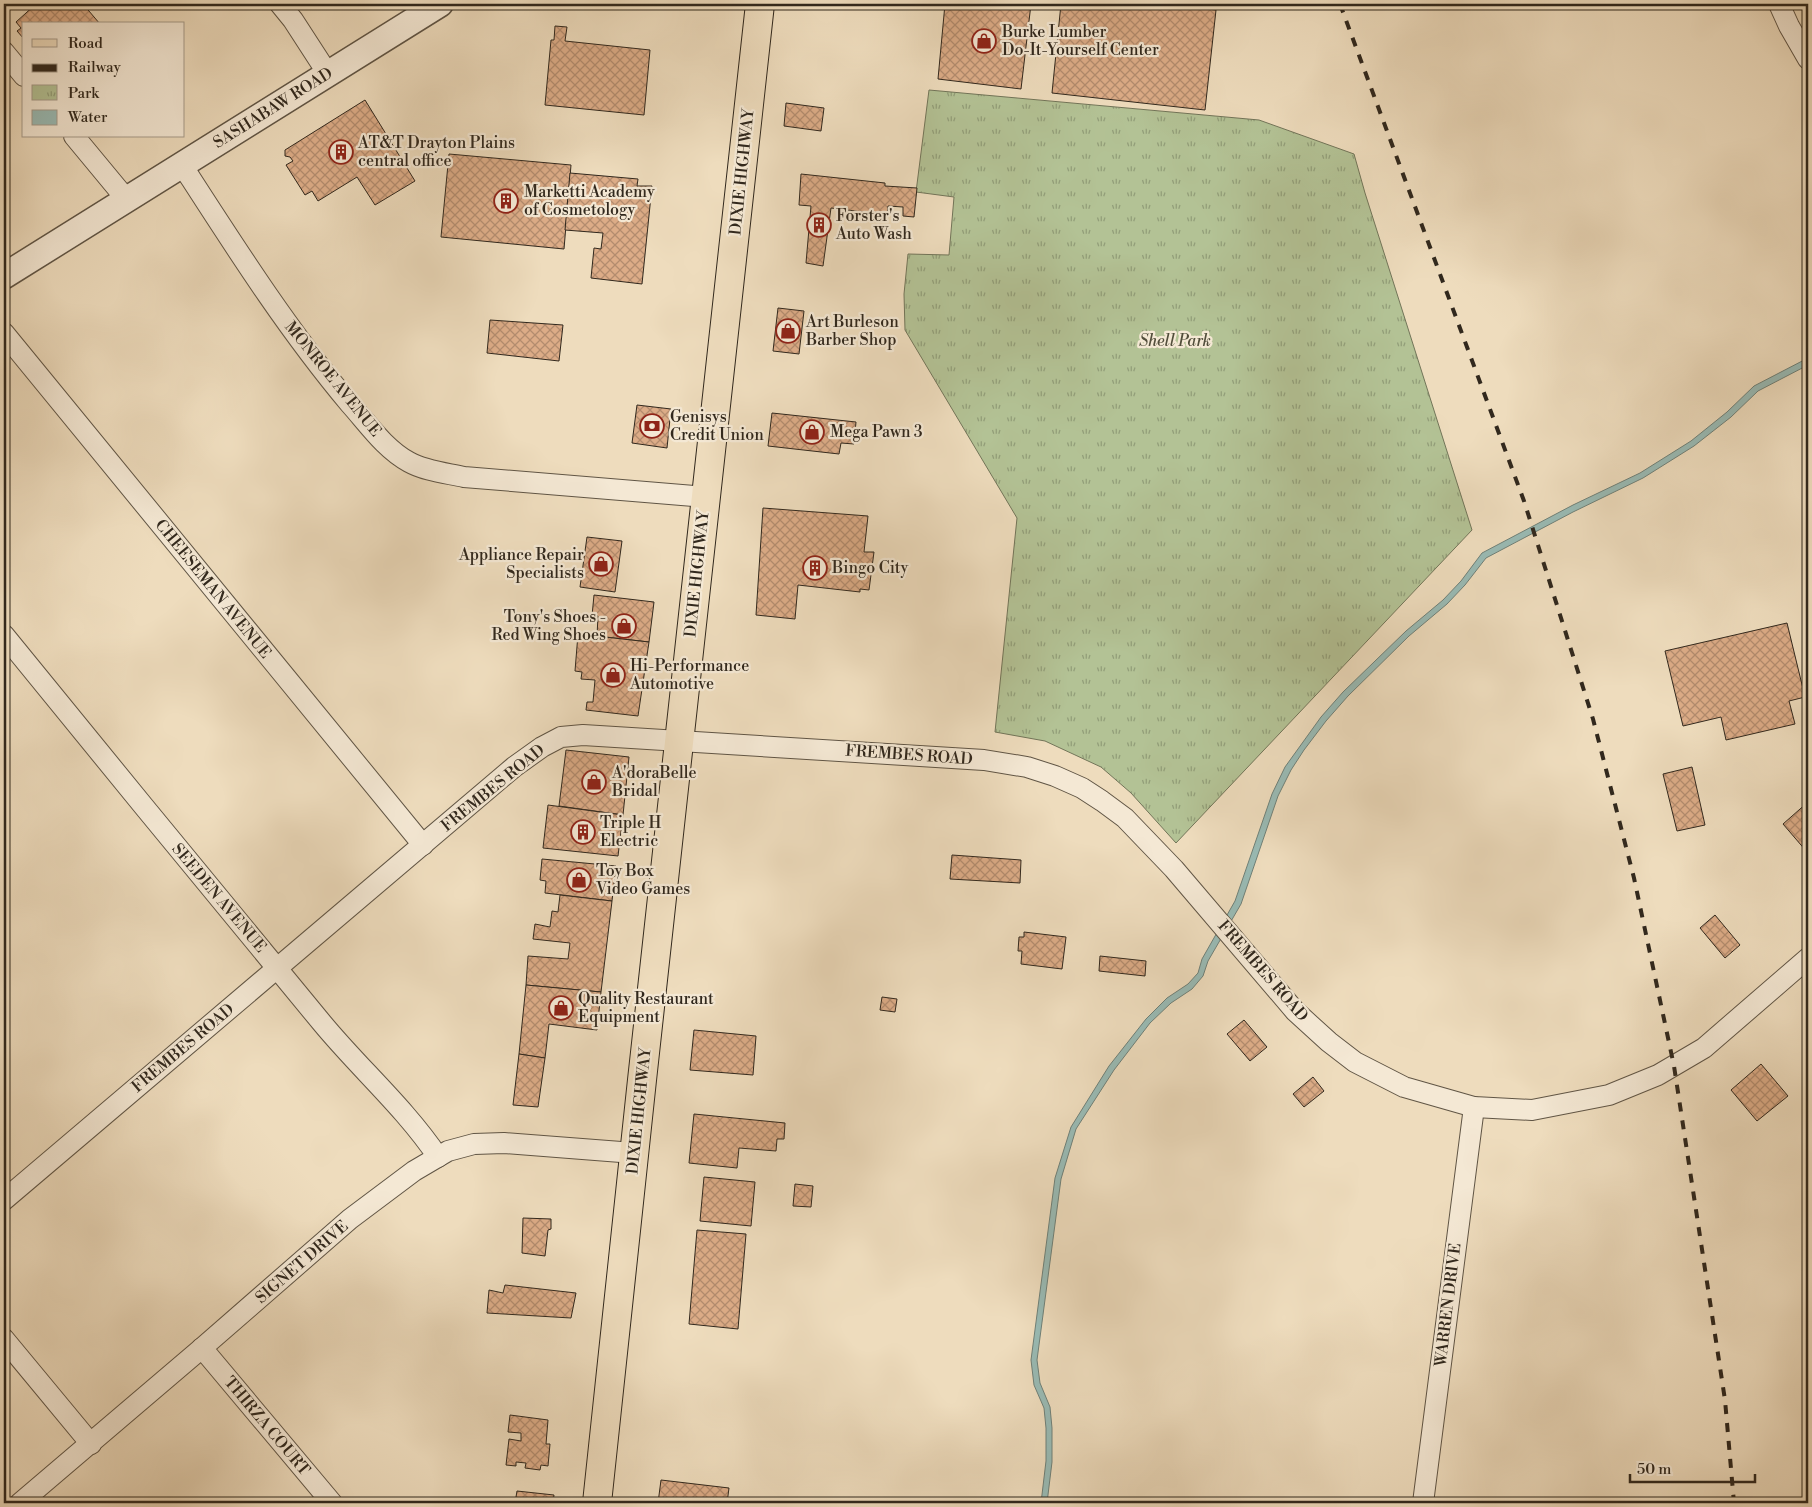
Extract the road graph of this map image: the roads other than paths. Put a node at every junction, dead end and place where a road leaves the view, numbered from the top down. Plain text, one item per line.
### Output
1 (280, 4) edge
2 (440, 4) edge
3 (760, 4) edge
4 (1779, 4) edge
5 (4, 52) edge
6 (1808, 59) edge
7 (22, 74) edge
8 (328, 74) junction
9 (76, 138) edge
10 (182, 165) junction
11 (127, 200) junction
12 (4, 276) edge
13 (4, 333) edge
14 (706, 497) junction
15 (4, 635) edge
16 (679, 740) junction
17 (423, 845) junction
18 (1808, 958) edge
19 (278, 968) junction
20 (1474, 1108) junction
21 (634, 1153) junction
22 (438, 1157) junction
23 (4, 1200) edge
24 (4, 1339) edge
25 (202, 1348) junction
26 (91, 1444) junction
27 (20, 1503) edge
28 (332, 1503) edge
29 (597, 1503) edge
30 (1423, 1503) edge

1 - 8 street
2 - 8 street, SASHABAW ROAD
3 - 14 main road, DIXIE HIGHWAY
4 - 6 street
5 - 7 street
8 - 10 street, SASHABAW ROAD
9 - 11 street
10 - 11 street, SASHABAW ROAD
10 - 14 street, MONROE AVENUE
11 - 12 street, SASHABAW ROAD
13 - 17 street, CHEESEMAN AVENUE
14 - 16 main road, DIXIE HIGHWAY
15 - 19 street, SEEDEN AVENUE
16 - 17 street, FREMBES ROAD
16 - 20 street, FREMBES ROAD
16 - 21 main road, DIXIE HIGHWAY
17 - 19 street, FREMBES ROAD
18 - 20 street, FREMBES ROAD
19 - 22 street, SEEDEN AVENUE
19 - 23 street, FREMBES ROAD
20 - 30 street, WARREN DRIVE
21 - 22 street, SIGNET DRIVE
21 - 29 main road, DIXIE HIGHWAY
22 - 25 street, SIGNET DRIVE
24 - 26 street
25 - 26 street, SIGNET DRIVE
25 - 28 street, THIRZA COURT
26 - 27 street, SIGNET DRIVE

